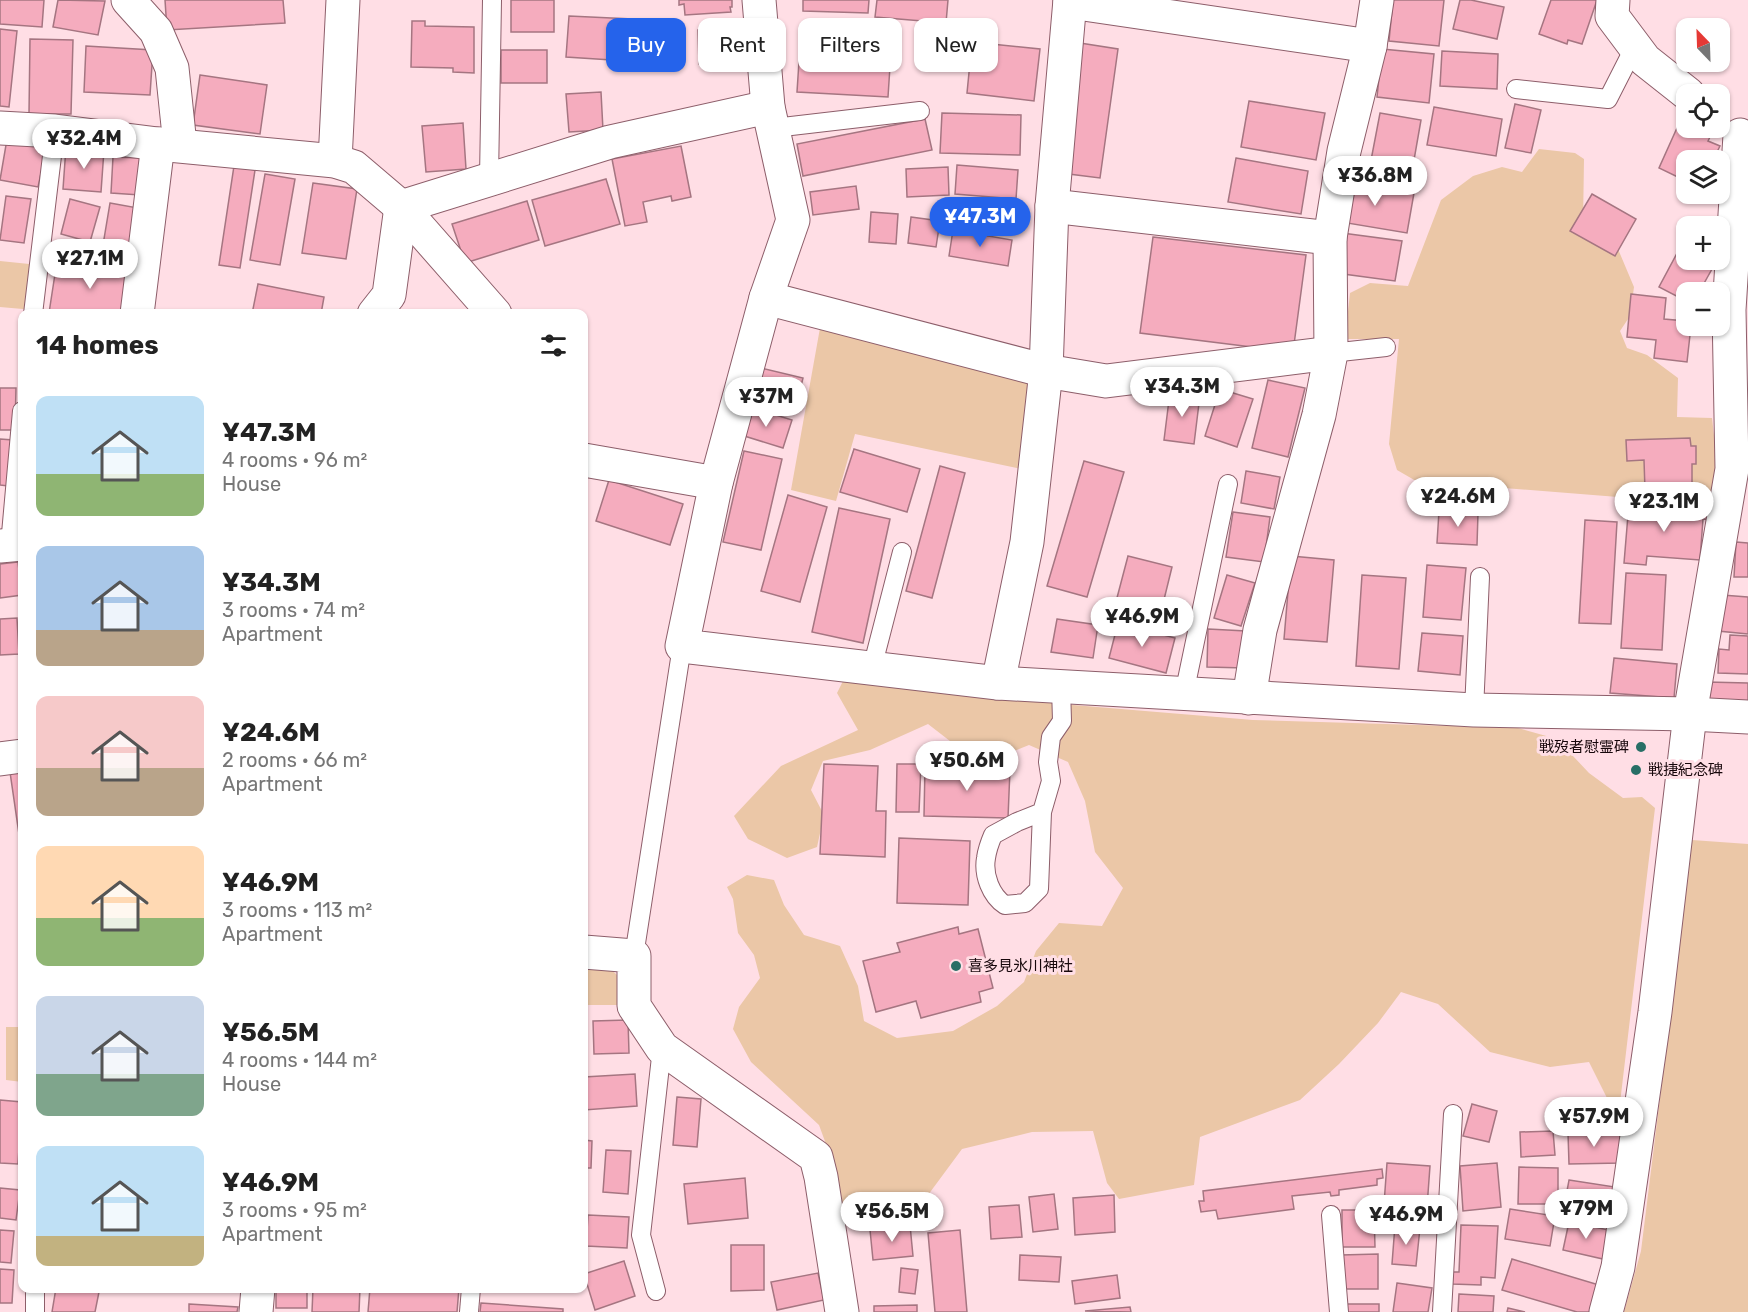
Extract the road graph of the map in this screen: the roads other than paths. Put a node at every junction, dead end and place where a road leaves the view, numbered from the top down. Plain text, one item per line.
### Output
1 (128, 0) edge
2 (343, 0) edge
3 (492, 0) edge
4 (759, 0) edge
5 (1377, 0) edge
6 (1613, 0) edge
7 (1070, 1) edge
8 (1370, 46) junction
9 (1635, 46) junction
10 (1676, 84) edge
11 (1516, 89) dead end
12 (920, 111) dead end
13 (771, 117) junction
14 (0, 128) edge
15 (55, 131) junction
16 (1736, 131) edge
17 (169, 145) junction
18 (335, 161) junction
19 (489, 178) junction
20 (1052, 206) junction
21 (400, 207) junction
22 (1330, 238) junction
23 (766, 298) junction
24 (34, 309) edge
25 (138, 309) edge
26 (378, 309) edge
27 (491, 309) edge
28 (1386, 347) dead end
29 (1331, 353) junction
30 (1046, 371) junction
31 (18, 460) edge
32 (588, 461) edge
33 (1740, 469) edge
34 (716, 483) junction
35 (1228, 484) dead end
36 (11, 545) edge
37 (902, 552) dead end
38 (1480, 577) dead end
39 (682, 646) junction
40 (872, 668) junction
41 (998, 683) junction
42 (1061, 687) junction
43 (1184, 694) junction
44 (1249, 698) junction
45 (1474, 710) junction
46 (1690, 714) junction
47 (1748, 717) edge
48 (18, 757) edge
49 (0, 759) edge
50 (1042, 812) junction
51 (588, 952) edge
52 (634, 956) junction
53 (662, 1048) junction
54 (1453, 1114) dead end
55 (1331, 1215) dead end
56 (656, 1291) dead end
57 (35, 1293) edge
58 (258, 1293) edge
59 (471, 1293) edge
60 (35, 1312) edge
61 (256, 1312) edge
62 (469, 1312) edge
63 (842, 1312) edge
64 (1339, 1312) edge
65 (1442, 1312) edge
66 (1606, 1312) edge

1 - 17 street
2 - 18 street
3 - 19 lane
4 - 13 street
5 - 8 street
6 - 9 street
7 - 8 street
7 - 20 street
8 - 22 street
9 - 10 street
9 - 11 lane
12 - 13 lane
13 - 19 street
13 - 23 street
14 - 15 street
15 - 17 street
15 - 24 lane
16 - 33 street
17 - 18 street
17 - 25 street
18 - 21 street
19 - 21 street
20 - 22 street
20 - 30 street
21 - 26 street
21 - 27 street
22 - 29 street
23 - 30 street
23 - 34 street
28 - 29 lane
29 - 30 street
29 - 44 street
30 - 41 street
31 - 36 lane
32 - 34 street
33 - 46 street
34 - 39 street
35 - 43 lane
37 - 40 lane
38 - 45 lane
39 - 40 street
39 - 52 lane
40 - 41 street
41 - 42 street
42 - 43 street
42 - 50 lane
43 - 44 street
44 - 45 street
45 - 46 street
46 - 47 street
46 - 66 street
48 - 49 street
50 - 50 lane
51 - 52 street
52 - 53 street
53 - 56 lane
53 - 63 street
54 - 65 lane
55 - 64 lane
57 - 60 lane
58 - 61 street
59 - 62 lane

